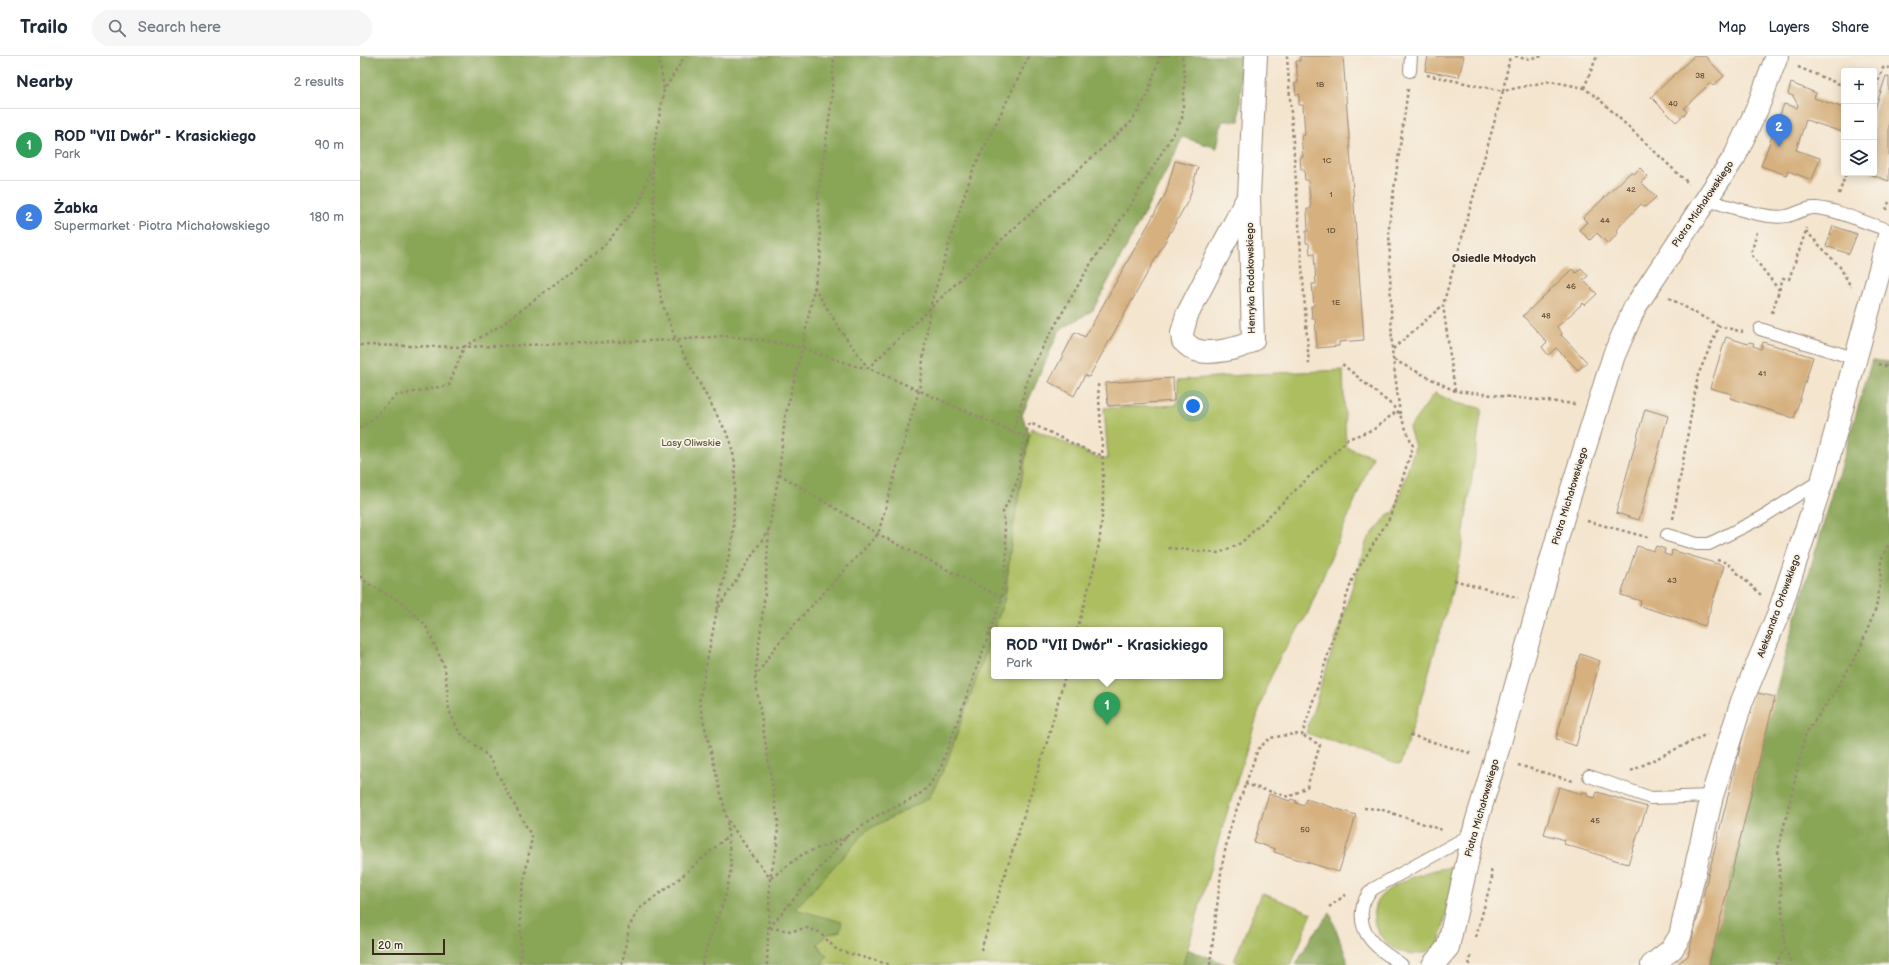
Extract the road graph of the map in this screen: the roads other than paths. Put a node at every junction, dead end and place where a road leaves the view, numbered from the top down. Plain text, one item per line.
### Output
1 (1256, 56) edge
2 (1411, 56) edge
3 (1777, 56) edge
4 (1410, 71) road end
5 (1700, 194) junction
6 (1249, 195) junction
7 (1889, 230) edge
8 (1889, 236) edge
9 (1760, 329) road end
10 (1857, 359) junction
11 (1823, 478) junction
12 (1667, 535) road end
13 (1589, 776) dead end
14 (1712, 796) junction
15 (1470, 830) junction
16 (1402, 965) edge
17 (1433, 965) edge
18 (1652, 965) edge

1 - 6 street, Henryka Rodakowskiego
2 - 4 lane
3 - 5 street, Piotra Michałowskiego
5 - 7 lane
5 - 15 street, Piotra Michałowskiego
6 - 6 street, Henryka Rodakowskiego
8 - 10 street, Aleksandra Orłowskiego
9 - 10 lane
10 - 11 street, Aleksandra Orłowskiego
11 - 12 lane
11 - 14 street, Aleksandra Orłowskiego
13 - 14 lane
14 - 18 street, Aleksandra Orłowskiego
15 - 16 lane
15 - 17 street, Piotra Michałowskiego

